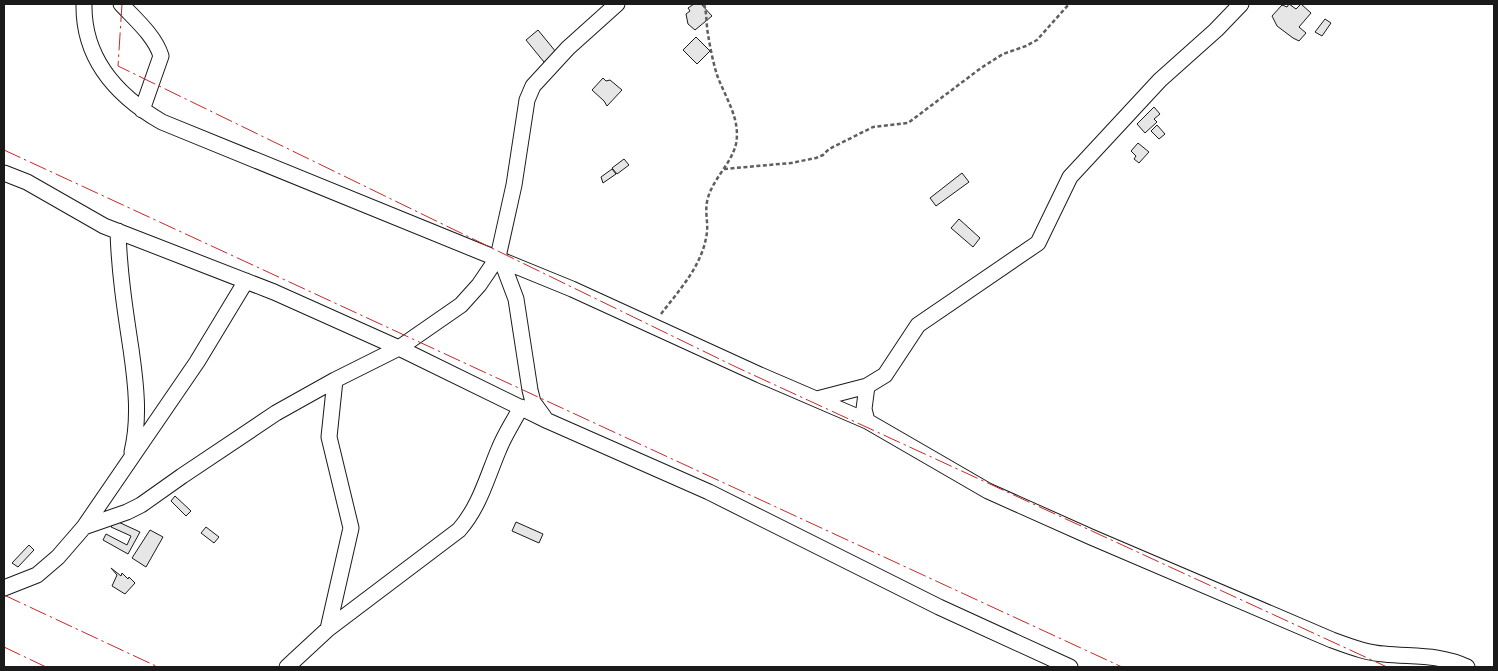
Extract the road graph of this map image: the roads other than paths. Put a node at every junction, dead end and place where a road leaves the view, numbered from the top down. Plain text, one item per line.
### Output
1 (84, 4) edge
2 (617, 4) edge
3 (1241, 4) edge
4 (130, 7) edge
5 (142, 110) junction
6 (4, 173) edge
7 (118, 231) junction
8 (499, 258) junction
9 (246, 281) junction
10 (399, 348) junction
11 (335, 380) junction
12 (867, 386) junction
13 (817, 399) junction
14 (521, 407) junction
15 (868, 420) junction
16 (548, 421) junction
17 (130, 461) junction
18 (84, 527) junction
19 (4, 588) edge
20 (328, 629) junction
21 (287, 667) edge
22 (1070, 667) edge
23 (1467, 667) edge

1 - 5 street
2 - 8 street
3 - 12 street
4 - 5 street
5 - 8 street
6 - 7 street
7 - 9 street
7 - 17 street
8 - 10 street
8 - 13 street
8 - 16 street
9 - 10 street
9 - 17 street
10 - 11 street
10 - 14 street
11 - 18 street
11 - 20 street
12 - 13 street
12 - 15 street
13 - 15 street
14 - 16 street
14 - 20 street
15 - 23 street
16 - 22 street
17 - 18 street
18 - 19 street
20 - 21 street

